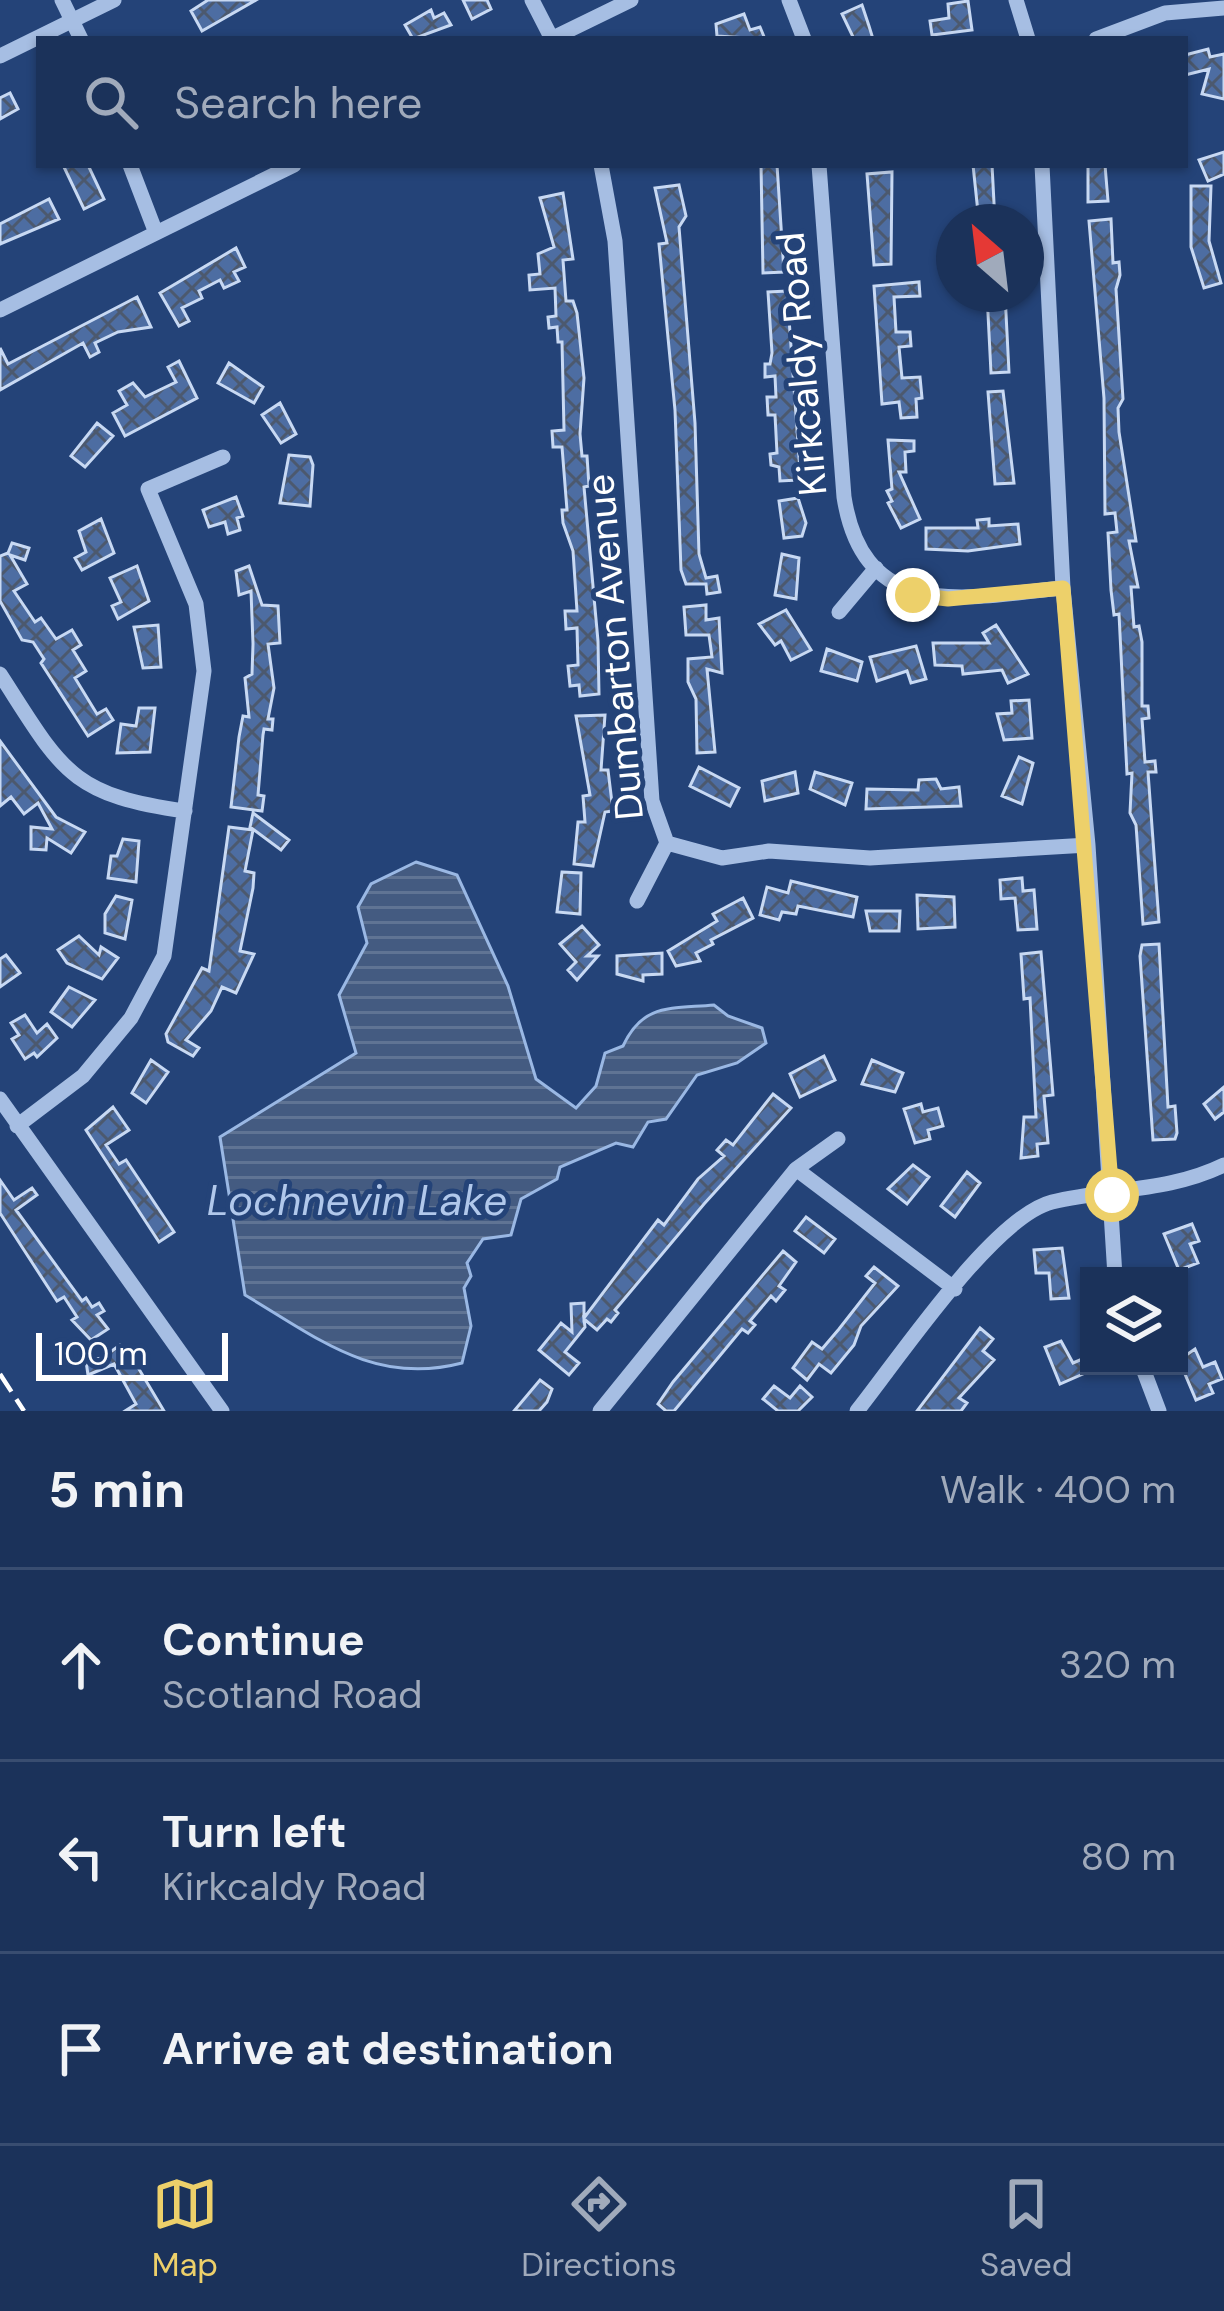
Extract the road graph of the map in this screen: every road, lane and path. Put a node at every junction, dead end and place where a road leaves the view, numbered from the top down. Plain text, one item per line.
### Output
1 (62, 0) edge
2 (114, 0) edge
3 (532, 0) edge
4 (631, 0) edge
5 (789, 0) edge
6 (1016, 0) edge
7 (1224, 8) edge
8 (73, 20) junction
9 (41, 36) edge
10 (80, 36) edge
11 (550, 36) edge
12 (558, 36) edge
13 (803, 36) edge
14 (1027, 36) edge
15 (1104, 36) edge
16 (36, 38) edge
17 (0, 56) edge
18 (131, 168) edge
19 (288, 168) edge
20 (602, 168) edge
21 (819, 168) edge
22 (1042, 168) edge
23 (156, 233) junction
24 (0, 310) edge
25 (223, 457) dead end
26 (876, 568) junction
27 (1063, 588) junction
28 (839, 612) dead end
29 (0, 674) edge
30 (185, 811) junction
31 (667, 844) junction
32 (1088, 845) junction
33 (637, 901) dead end
34 (0, 1099) edge
35 (17, 1126) junction
36 (838, 1139) dead end
37 (1224, 1166) edge
38 (796, 1169) junction
39 (1112, 1195) junction
40 (1115, 1267) edge
41 (955, 1289) junction
42 (1145, 1375) edge
43 (222, 1411) edge
44 (600, 1411) edge
45 (857, 1411) edge
46 (1159, 1411) edge

1 - 8 street
2 - 8 street
3 - 11 street
4 - 12 street
5 - 13 street
6 - 14 street
7 - 15 street
8 - 9 street
8 - 10 street
16 - 17 street
18 - 23 street
19 - 23 street
20 - 31 street, Dumbarton Avenue
21 - 26 street, Kirkcaldy Road
22 - 27 street
23 - 24 street
25 - 30 street
26 - 27 street
26 - 28 street
27 - 32 street
29 - 30 street
30 - 35 street
31 - 32 street, Dumbarton Avenue
31 - 33 street
32 - 39 street
34 - 35 street
35 - 43 street
36 - 38 street
37 - 39 street
38 - 41 street
38 - 44 street
39 - 40 street
39 - 41 street
41 - 45 street
42 - 46 street

